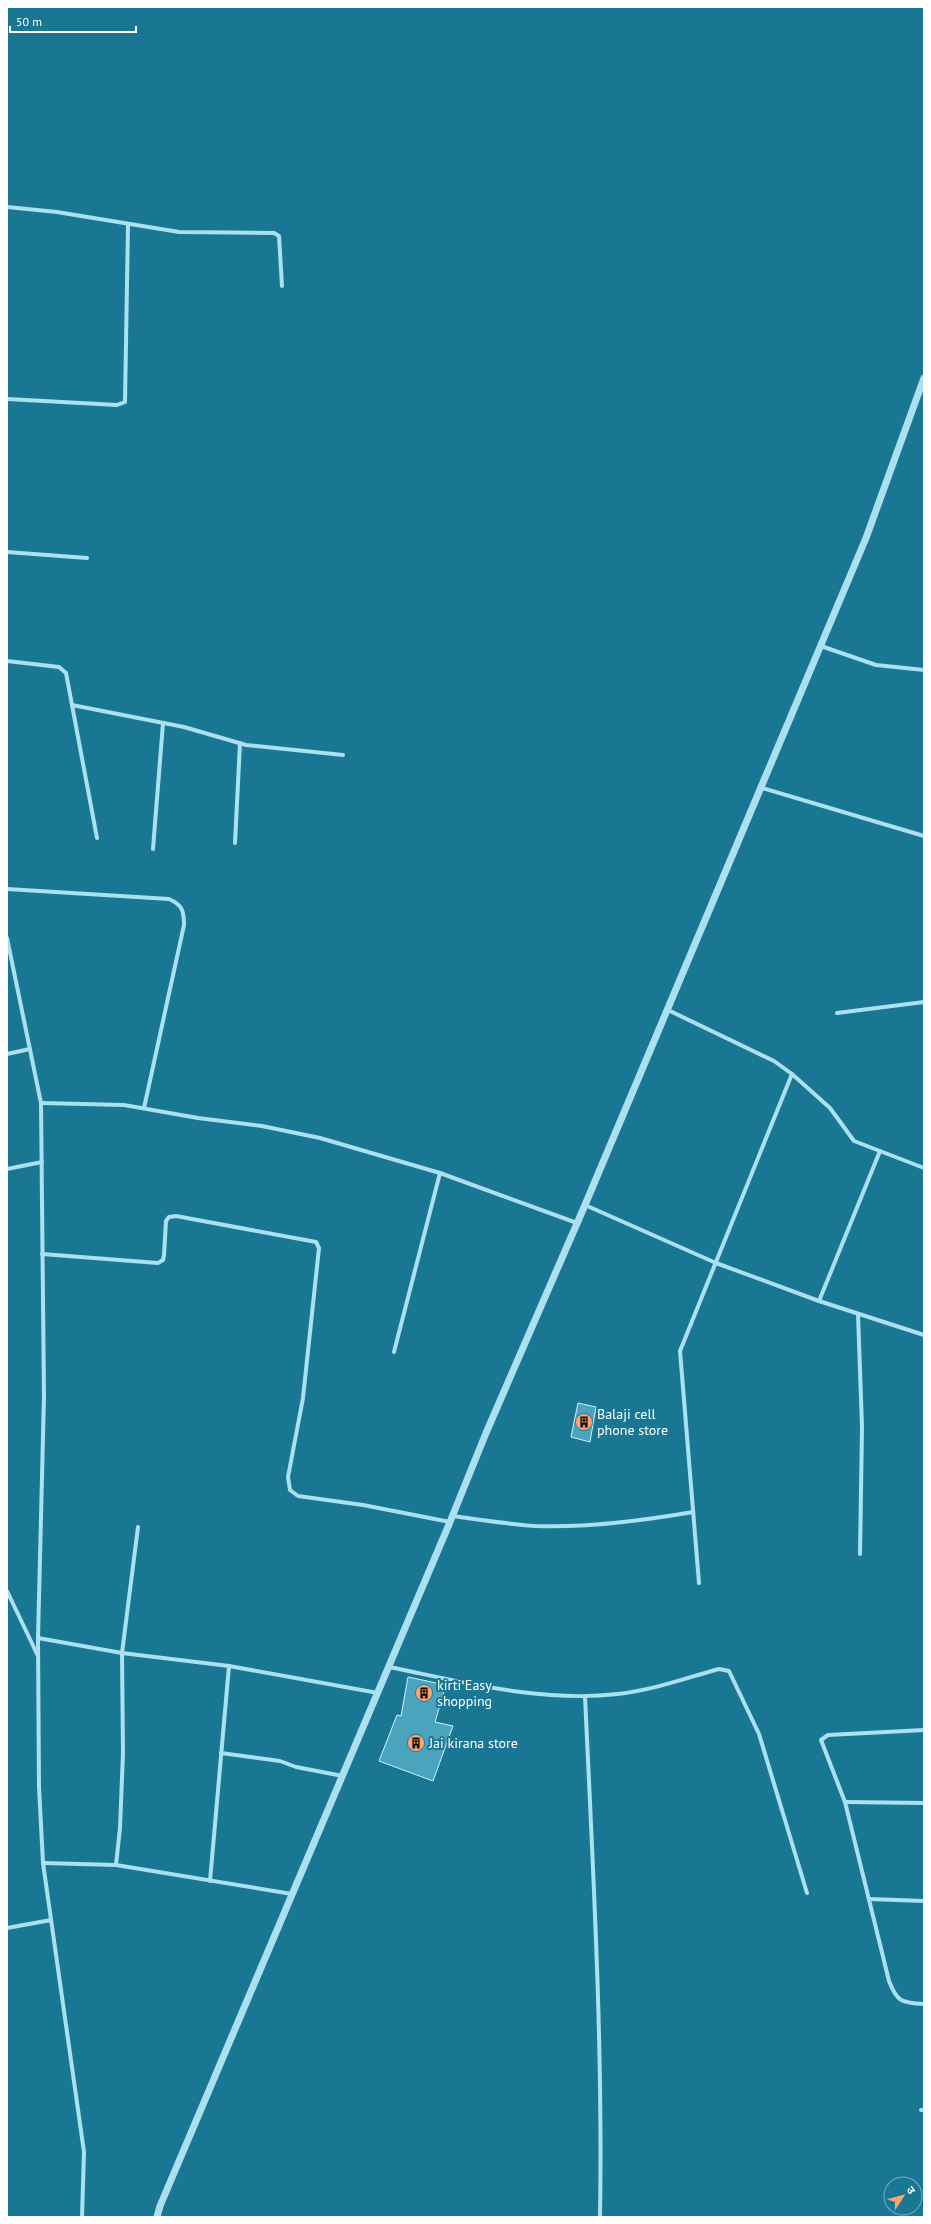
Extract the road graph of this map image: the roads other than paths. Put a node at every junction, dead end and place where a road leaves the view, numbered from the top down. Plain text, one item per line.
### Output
1 (7, 207) edge
2 (128, 225) junction
3 (282, 286) dead end
4 (924, 378) edge
5 (7, 399) edge
6 (7, 552) edge
7 (87, 558) dead end
8 (821, 646) junction
9 (7, 661) edge
10 (924, 670) edge
11 (72, 705) junction
12 (163, 724) junction
13 (240, 743) junction
14 (343, 755) dead end
15 (762, 788) junction
16 (924, 836) edge
17 (97, 838) dead end
18 (235, 843) dead end
19 (153, 849) dead end
20 (7, 889) edge
21 (7, 938) edge
22 (8, 946) edge
23 (924, 1002) edge
24 (668, 1010) junction
25 (837, 1014) dead end
26 (30, 1049) junction
27 (7, 1054) edge
28 (792, 1074) junction
29 (41, 1103) junction
30 (144, 1108) junction
31 (880, 1151) junction
32 (42, 1162) junction
33 (924, 1168) edge
34 (7, 1169) edge
35 (440, 1173) junction
36 (585, 1205) junction
37 (577, 1223) junction
38 (42, 1254) junction
39 (716, 1263) junction
40 (819, 1301) junction
41 (858, 1314) junction
42 (924, 1335) edge
43 (394, 1352) dead end
44 (693, 1512) junction
45 (451, 1519) junction
46 (138, 1527) dead end
47 (860, 1554) dead end
48 (699, 1583) dead end
49 (7, 1591) edge
50 (38, 1638) junction
51 (122, 1654) junction
52 (38, 1658) junction
53 (229, 1666) junction
54 (389, 1667) junction
55 (378, 1694) junction
56 (585, 1696) junction
57 (924, 1730) edge
58 (221, 1753) junction
59 (343, 1776) junction
60 (845, 1802) junction
61 (924, 1803) edge
62 (43, 1863) junction
63 (116, 1865) junction
64 (210, 1881) junction
65 (807, 1893) dead end
66 (292, 1894) junction
67 (869, 1899) junction
68 (924, 1901) edge
69 (51, 1920) junction
70 (7, 1928) edge
71 (924, 2004) edge
72 (82, 2217) edge
73 (157, 2217) edge
74 (600, 2217) edge

1 - 2 street
2 - 3 street
2 - 5 street
4 - 8 street
6 - 7 street
8 - 10 street
8 - 15 street
9 - 11 street
11 - 12 street
11 - 17 street
12 - 13 street
12 - 19 street
13 - 14 street
13 - 18 street
15 - 16 street
15 - 24 street
20 - 30 street
21 - 22 street
22 - 26 street
23 - 25 street
24 - 28 street
24 - 36 street
26 - 27 street
26 - 29 street
28 - 31 street
28 - 39 street
29 - 30 street
29 - 32 street
30 - 35 street
31 - 33 street
31 - 40 street
32 - 34 street
32 - 38 street
35 - 37 street
35 - 43 street
36 - 37 street
36 - 39 street
37 - 45 street
38 - 45 street
38 - 50 street
39 - 40 street
39 - 44 street
40 - 41 street
41 - 42 street
41 - 47 street
44 - 45 street
44 - 48 street
45 - 54 street
46 - 51 street
49 - 52 street
50 - 51 street
50 - 52 street
51 - 53 street
51 - 63 street
52 - 62 street
53 - 55 street
53 - 58 street
54 - 55 street
54 - 56 street
55 - 59 street
56 - 65 street
56 - 74 street
57 - 60 street
58 - 59 street
58 - 64 street
59 - 66 street
60 - 61 street
60 - 67 street
62 - 63 street
62 - 69 street
63 - 64 street
64 - 66 street
66 - 73 street
67 - 68 street
67 - 71 street
69 - 70 street
69 - 72 street

